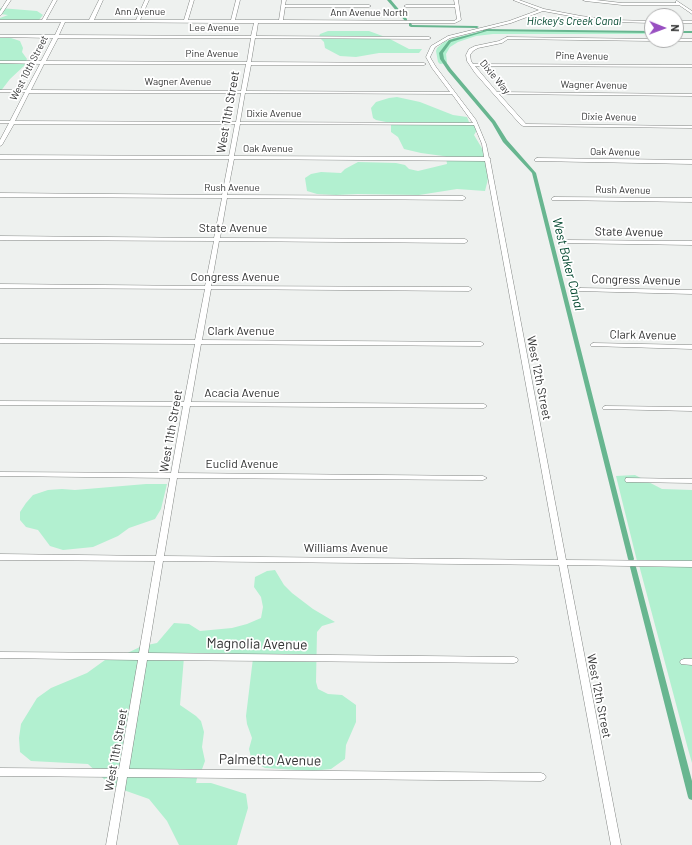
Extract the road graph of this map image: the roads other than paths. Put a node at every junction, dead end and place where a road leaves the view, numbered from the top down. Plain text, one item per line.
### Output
1 (9, 0) edge
2 (55, 0) edge
3 (101, 0) edge
4 (147, 0) edge
5 (192, 0) edge
6 (238, 0) edge
7 (284, 0) edge
8 (456, 0) edge
9 (515, 0) edge
10 (585, 0) edge
11 (674, 0) edge
12 (680, 4) junction
13 (283, 6) junction
14 (369, 6) dead end
15 (406, 6) dead end
16 (457, 6) junction
17 (543, 10) junction
18 (692, 13) edge
19 (0, 14) edge
20 (0, 21) edge
21 (43, 21) junction
22 (64, 21) junction
23 (91, 21) junction
24 (138, 21) junction
25 (186, 21) junction
26 (233, 22) junction
27 (256, 22) junction
28 (280, 22) junction
29 (644, 22) edge
30 (0, 36) edge
31 (56, 36) junction
32 (253, 37) junction
33 (429, 38) dead end
34 (644, 40) edge
35 (0, 62) edge
36 (42, 62) junction
37 (248, 63) junction
38 (424, 64) dead end
39 (472, 65) junction
40 (692, 66) edge
41 (0, 91) edge
42 (28, 91) junction
43 (243, 92) junction
44 (453, 92) junction
45 (497, 93) junction
46 (692, 95) edge
47 (0, 122) edge
48 (12, 122) junction
49 (238, 123) junction
50 (476, 124) junction
51 (526, 125) joint
52 (692, 127) edge
53 (0, 145) edge
54 (0, 157) edge
55 (232, 158) junction
56 (488, 159) junction
57 (537, 160) dead end
58 (692, 162) edge
59 (0, 195) edge
60 (224, 196) junction
61 (463, 198) dead end
62 (554, 199) dead end
63 (692, 200) edge
64 (0, 238) edge
65 (216, 239) junction
66 (465, 241) dead end
67 (565, 242) dead end
68 (692, 243) edge
69 (0, 286) edge
70 (208, 288) junction
71 (469, 289) dead end
72 (580, 290) dead end
73 (692, 292) edge
74 (0, 341) edge
75 (198, 342) junction
76 (481, 344) dead end
77 (593, 345) dead end
78 (692, 347) edge
79 (0, 403) edge
80 (187, 404) junction
81 (484, 406) dead end
82 (605, 408) dead end
83 (692, 409) edge
84 (0, 474) edge
85 (174, 476) junction
86 (483, 478) dead end
87 (629, 480) dead end
88 (692, 481) edge
89 (0, 557) edge
90 (160, 558) junction
91 (562, 562) junction
92 (692, 564) edge
93 (0, 655) edge
94 (143, 656) junction
95 (514, 660) dead end
96 (0, 772) edge
97 (123, 772) junction
98 (541, 777) dead end
99 (111, 845) edge
100 (616, 845) edge

1 - 19 street
2 - 21 street
3 - 23 street
4 - 24 street
5 - 25 street
6 - 26 street
7 - 13 street
8 - 16 street
9 - 17 street
10 - 12 street
11 - 12 street
12 - 18 street
13 - 14 street
13 - 28 street
15 - 16 street
16 - 28 street, Ann Avenue North
17 - 29 street
17 - 44 street, West 12th Street
20 - 21 street, Ann Avenue
21 - 22 street, Ann Avenue
22 - 23 street, Ann Avenue
22 - 31 street, West 10th Street
23 - 24 street, Ann Avenue
24 - 25 street, Ann Avenue
25 - 26 street, Ann Avenue
26 - 27 street, Ann Avenue
27 - 28 street, Ann Avenue
27 - 32 street, West 11th Street
30 - 31 street, Lee Avenue
31 - 32 street, Lee Avenue
31 - 36 street, West 10th Street
32 - 33 street, Lee Avenue
32 - 37 street, West 11th Street
34 - 39 street, Dixie Way
35 - 36 street, Pine Avenue
36 - 37 street, Pine Avenue
36 - 42 street, West 10th Street
37 - 38 street, Pine Avenue
37 - 43 street, West 11th Street
39 - 40 street, Pine Avenue
39 - 45 street, Dixie Way
41 - 42 street, Wagner Avenue
42 - 43 street, Wagner Avenue
42 - 48 street, West 10th Street
43 - 44 street, Wagner Avenue
43 - 49 street, West 11th Street
44 - 50 street, West 12th Street
45 - 46 street, Wagner Avenue
45 - 51 street, Dixie Way
47 - 48 street, Dixie Avenue
48 - 49 street, Dixie Avenue
48 - 53 street, West 10th Street
49 - 50 street, Dixie Avenue
49 - 55 street, West 11th Street
50 - 56 street, West 12th Street
51 - 52 street, Dixie Avenue
54 - 55 street, Oak Avenue
55 - 56 street, Oak Avenue
55 - 60 street, West 11th Street
56 - 91 street, West 12th Street
57 - 58 street, Oak Avenue
59 - 60 street, Rush Avenue
60 - 61 street, Rush Avenue
60 - 65 street, West 11th Street
62 - 63 street, Rush Avenue
64 - 65 street, State Avenue
65 - 66 street, State Avenue
65 - 70 street, West 11th Street
67 - 68 street, State Avenue
69 - 70 street, Congress Avenue
70 - 71 street, Congress Avenue
70 - 75 street, West 11th Street
72 - 73 street, Congress Avenue
74 - 75 street, Clark Avenue
75 - 76 street, Clark Avenue
75 - 80 street, West 11th Street
77 - 78 street, Clark Avenue
79 - 80 street, Acacia Avenue
80 - 81 street, Acacia Avenue
80 - 85 street, West 11th Street
82 - 83 street
84 - 85 street, Euclid Avenue
85 - 86 street, Euclid Avenue
85 - 90 street, West 11th Street
87 - 88 street
89 - 90 street, Williams Avenue
90 - 91 street, Williams Avenue
90 - 94 street, West 11th Street
91 - 92 street, Williams Avenue
91 - 100 street, West 12th Street
93 - 94 street, Magnolia Avenue
94 - 95 street, Magnolia Avenue
94 - 97 street, West 11th Street
96 - 97 street, Palmetto Avenue
97 - 98 street, Palmetto Avenue
97 - 99 street, West 11th Street

